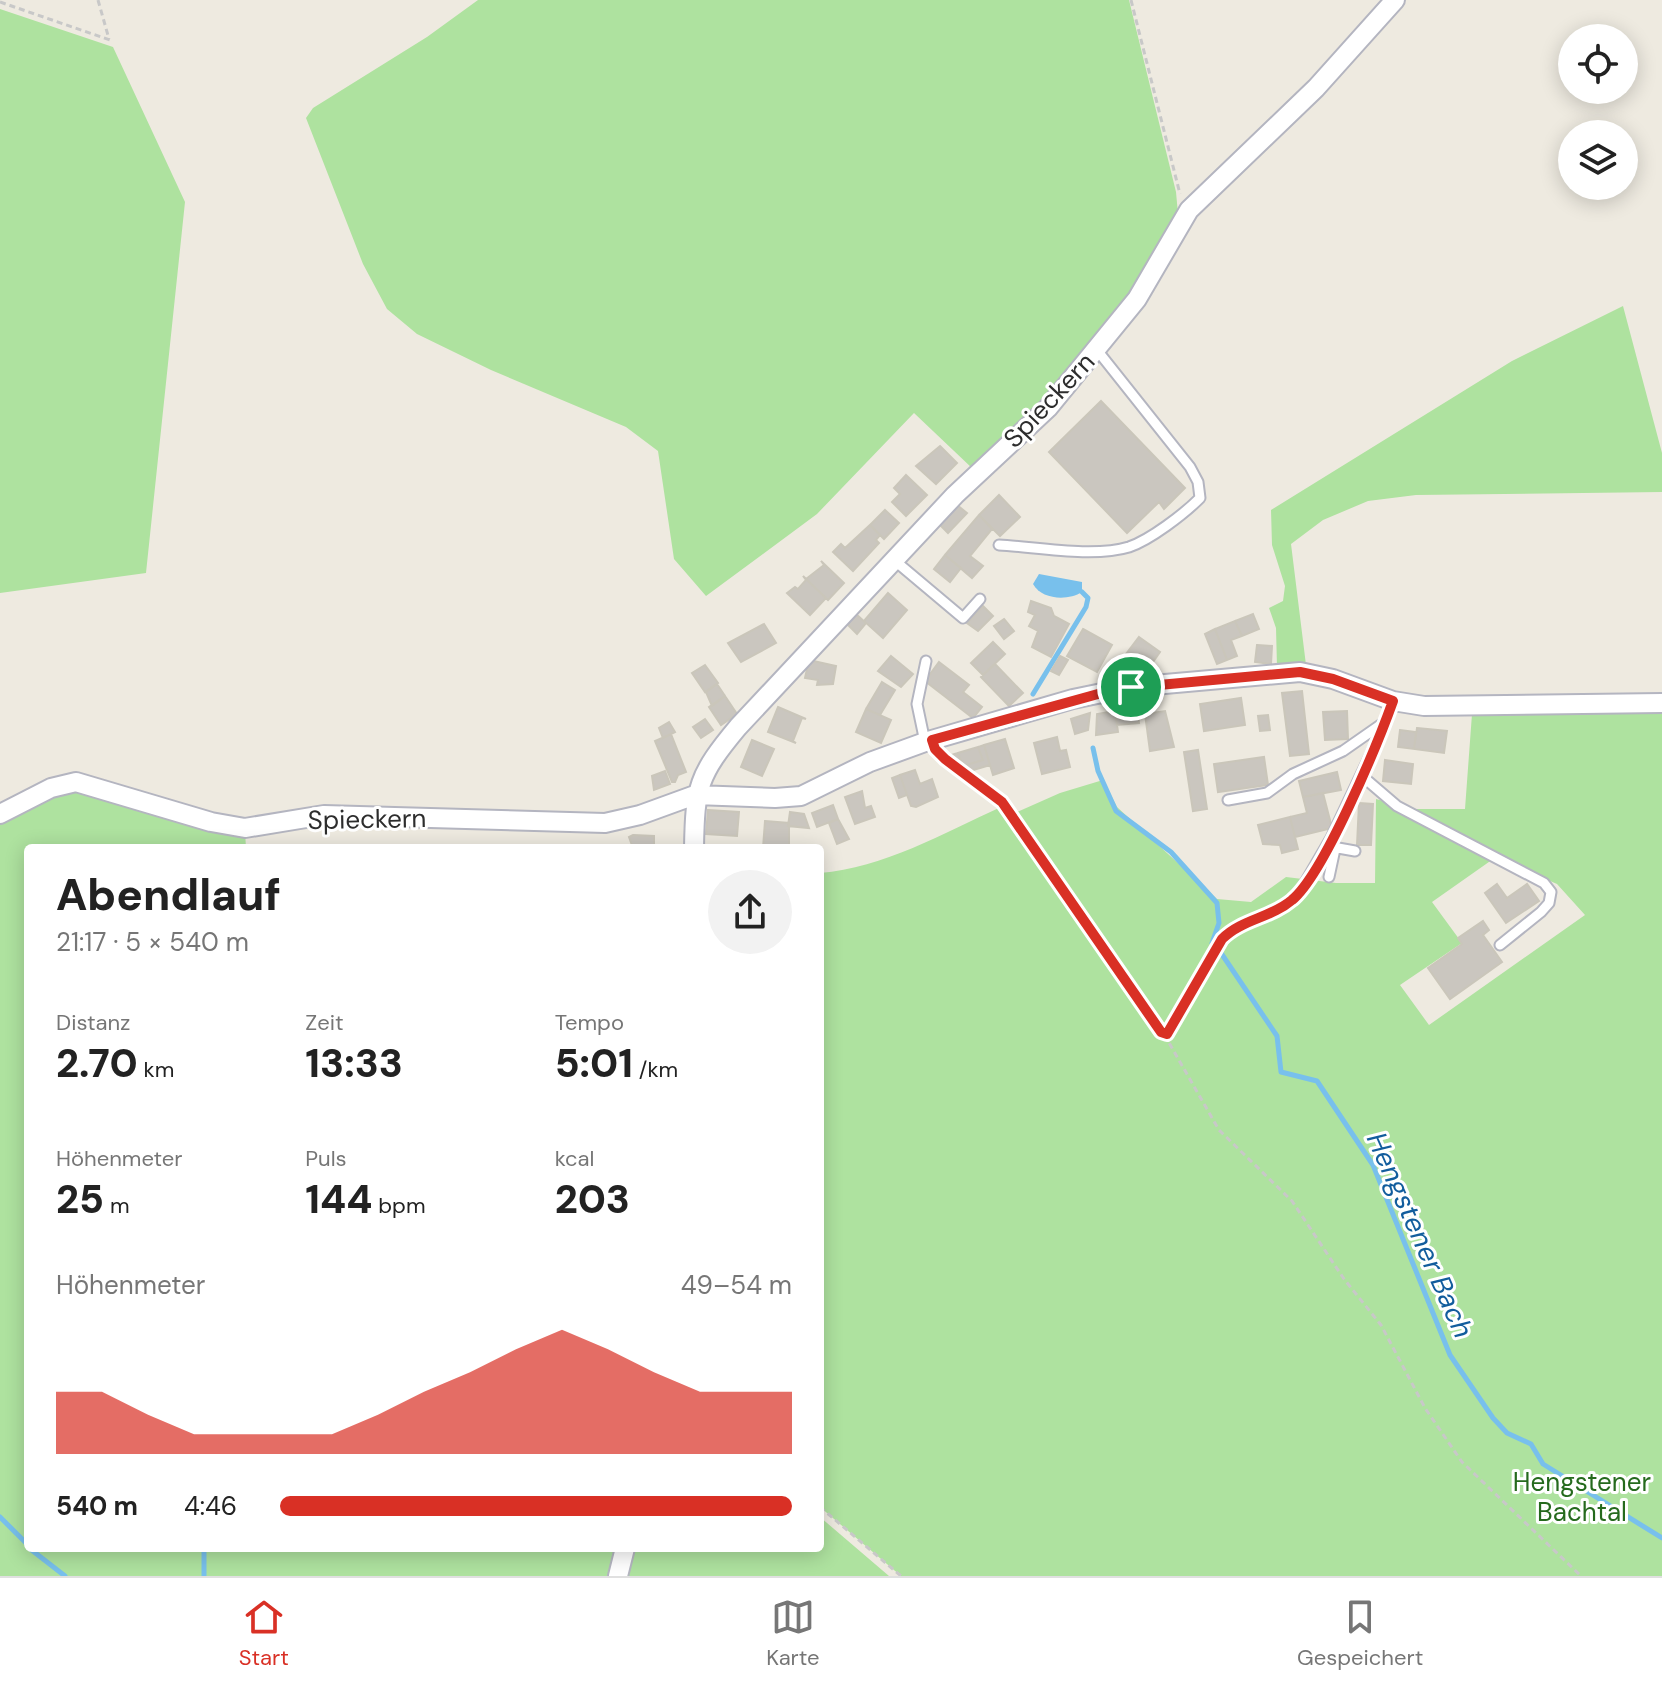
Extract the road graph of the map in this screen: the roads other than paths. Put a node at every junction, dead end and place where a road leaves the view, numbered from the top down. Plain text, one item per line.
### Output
1 (1395, 0) edge
2 (1097, 350) junction
3 (999, 545) dead end
4 (894, 560) junction
5 (980, 599) dead end
6 (926, 661) dead end
7 (1393, 701) junction
8 (1662, 703) edge
9 (1386, 721) junction
10 (928, 741) junction
11 (1362, 776) junction
12 (695, 795) junction
13 (1228, 800) dead end
14 (0, 814) edge
15 (694, 844) edge
16 (1331, 848) junction
17 (1355, 851) dead end
18 (1329, 877) dead end
19 (1299, 893) road end
20 (1500, 945) dead end
21 (624, 1552) edge
22 (618, 1576) edge

1 - 2 street, Spieckern
2 - 3 lane
2 - 4 street, Spieckern
4 - 5 lane
4 - 12 street, Spieckern
6 - 10 lane
7 - 8 street, Spieckern
7 - 9 lane
7 - 10 street, Spieckern
9 - 11 lane
9 - 13 lane
10 - 12 street, Spieckern
11 - 16 lane
11 - 20 lane
12 - 14 street, Spieckern
12 - 15 street, Spieckern
16 - 17 lane
16 - 18 lane
16 - 19 lane
21 - 22 street

